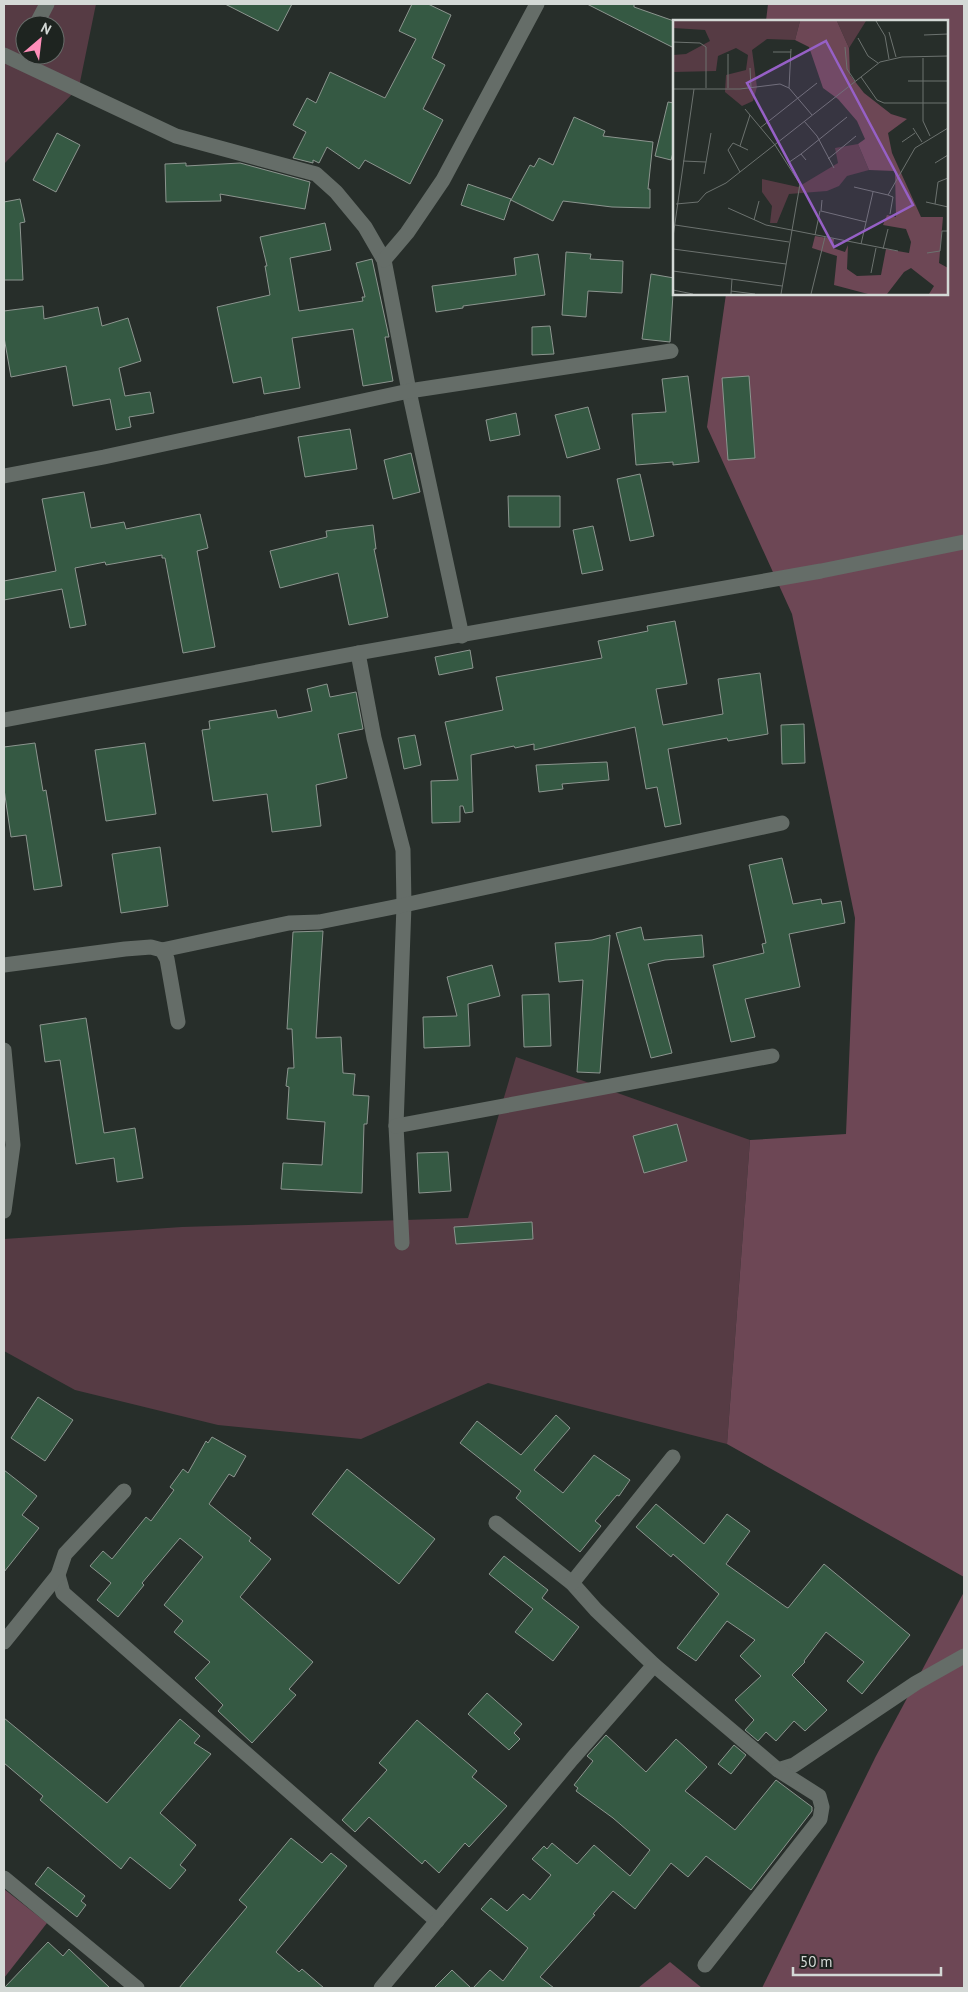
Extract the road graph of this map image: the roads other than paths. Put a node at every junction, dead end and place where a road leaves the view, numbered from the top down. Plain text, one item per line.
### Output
1 (537, 4) edge
2 (43, 65) edge
3 (384, 260) junction
4 (671, 351) dead end
5 (409, 391) junction
6 (4, 476) edge
7 (964, 542) edge
8 (462, 636) junction
9 (358, 653) junction
10 (4, 720) edge
11 (782, 823) dead end
12 (404, 905) junction
13 (162, 950) junction
14 (4, 965) edge
15 (178, 1022) dead end
16 (4, 1050) edge
17 (772, 1056) dead end
18 (396, 1126) junction
19 (4, 1211) edge
20 (402, 1243) dead end
21 (673, 1457) dead end
22 (124, 1491) dead end
23 (496, 1523) dead end
24 (58, 1575) junction
25 (572, 1583) junction
26 (4, 1642) edge
27 (964, 1656) edge
28 (654, 1665) junction
29 (778, 1770) junction
30 (4, 1878) edge
31 (437, 1922) junction
32 (705, 1965) dead end
33 (137, 1988) edge
34 (381, 1988) edge

1 - 3 street
2 - 3 street
3 - 5 street
4 - 5 street
5 - 6 street
5 - 8 street
7 - 8 street
8 - 9 street
9 - 10 street
9 - 12 street
11 - 12 street
12 - 13 street
12 - 18 street
13 - 14 street
13 - 15 street
16 - 19 street
17 - 18 street
18 - 20 street
21 - 25 street
22 - 24 street
23 - 25 street
24 - 26 street
24 - 31 street
25 - 28 street
27 - 29 street
28 - 29 street
28 - 31 street
29 - 32 street
30 - 33 street
31 - 34 street

